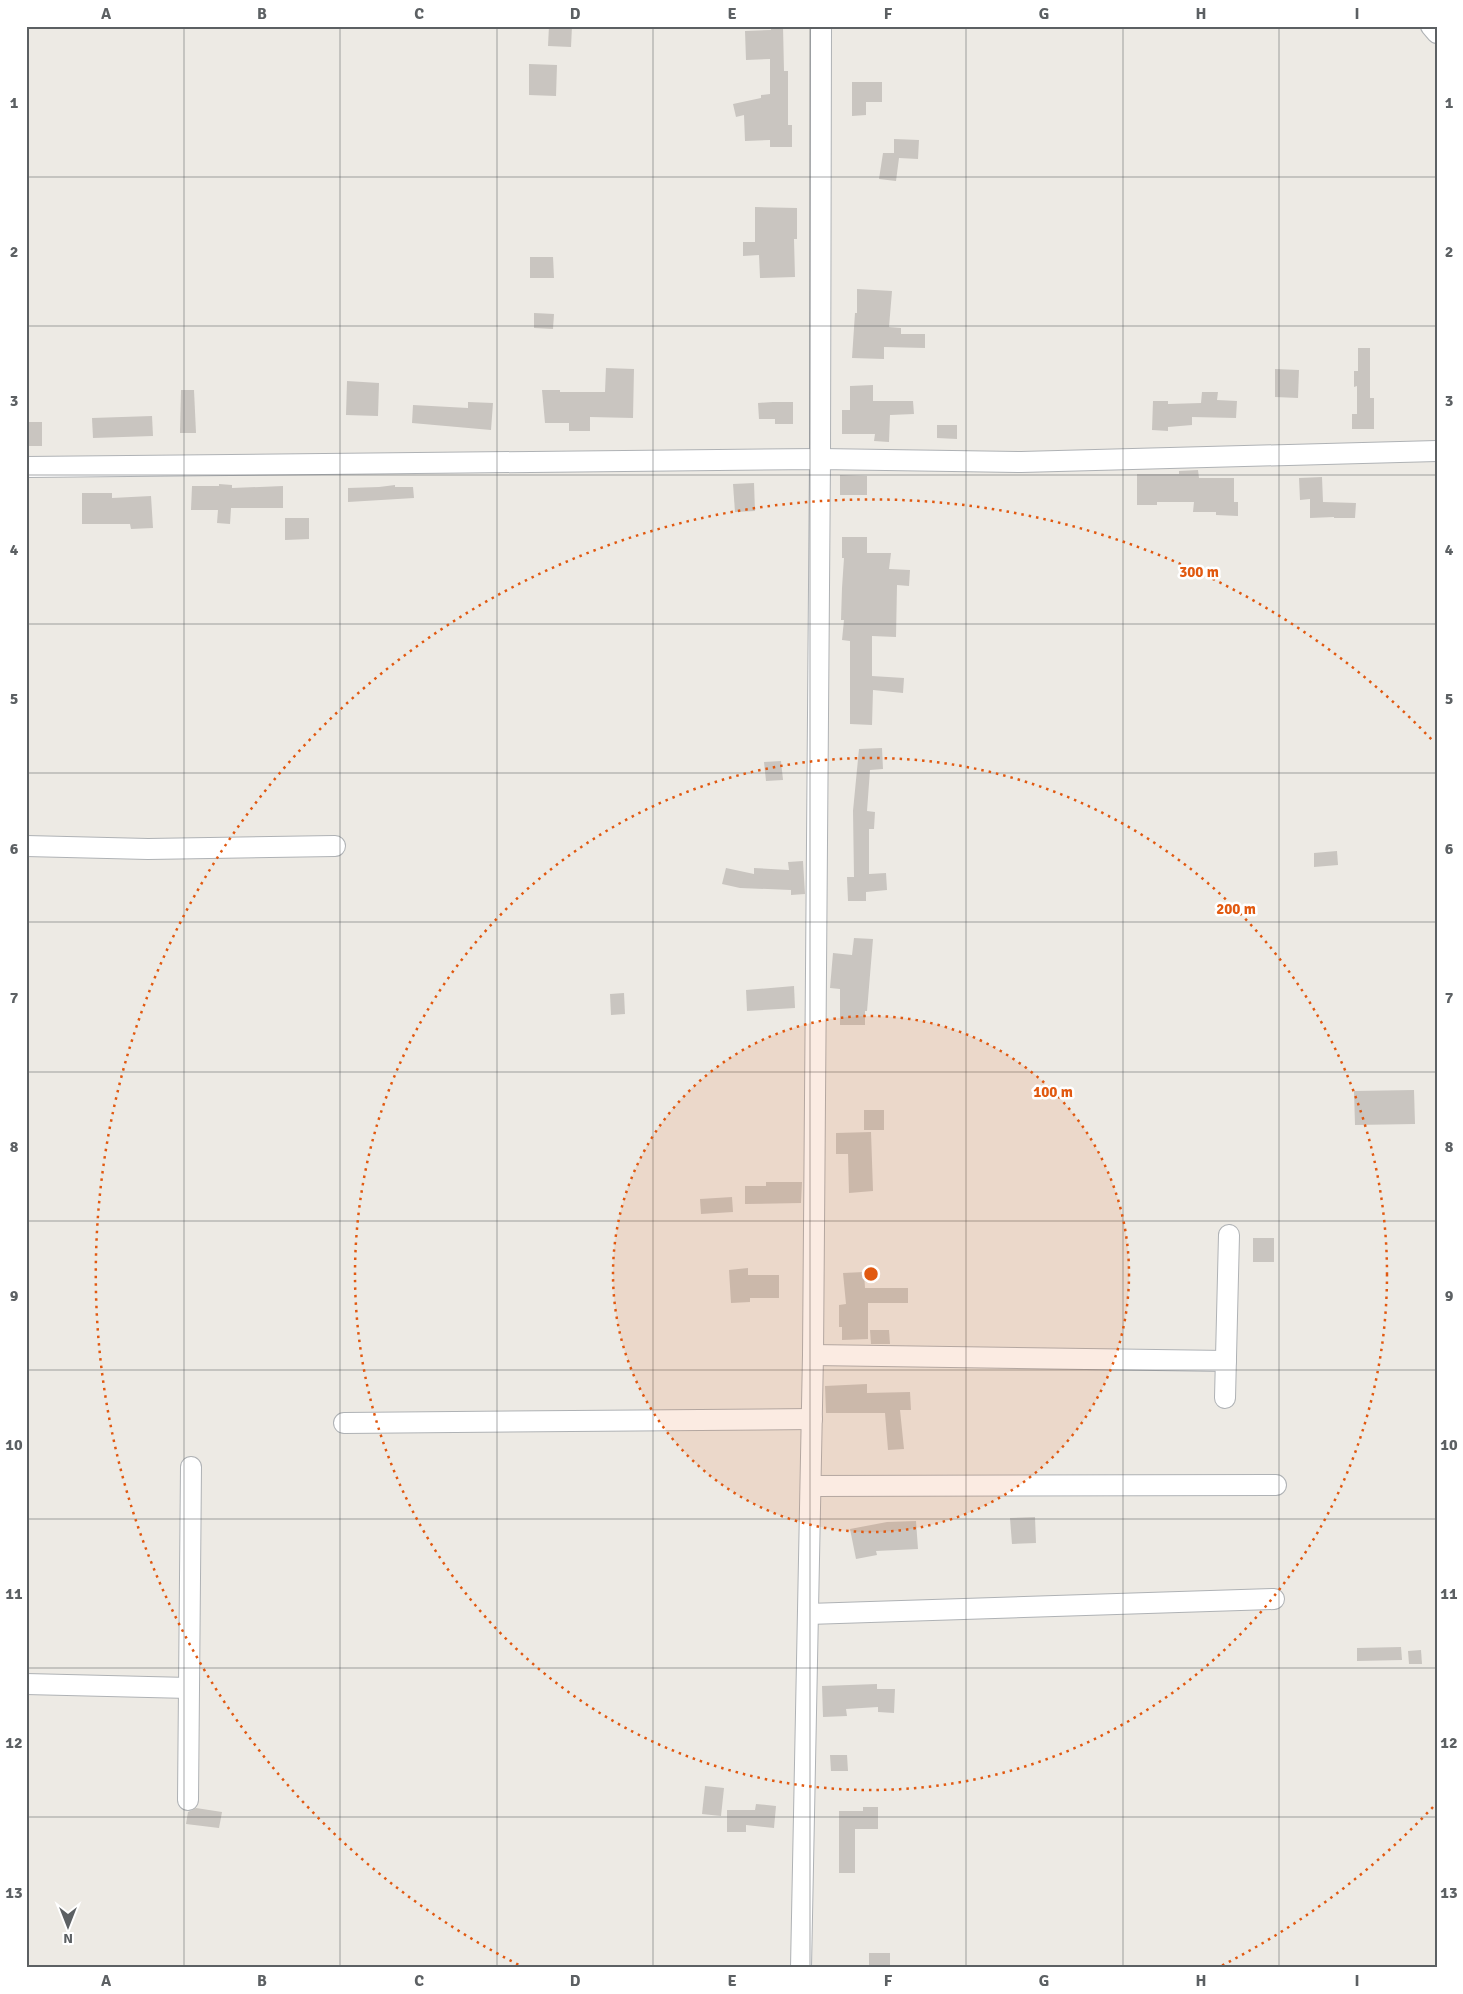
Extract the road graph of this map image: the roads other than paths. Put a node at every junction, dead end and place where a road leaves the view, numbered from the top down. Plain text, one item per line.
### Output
1 (821, 26) edge
2 (1430, 26) edge
3 (1437, 33) edge
4 (1437, 451) edge
5 (820, 459) junction
6 (26, 467) edge
7 (26, 846) edge
8 (335, 846) dead end
9 (1229, 1235) dead end
10 (813, 1355) junction
11 (1226, 1361) junction
12 (1225, 1398) dead end
13 (812, 1419) junction
14 (344, 1423) dead end
15 (192, 1467) dead end
16 (1276, 1485) dead end
17 (811, 1486) junction
18 (1274, 1599) dead end
19 (808, 1614) junction
20 (26, 1684) edge
21 (189, 1688) junction
22 (188, 1800) dead end
23 (801, 1968) edge

1 - 5 street
2 - 3 street
4 - 5 street
5 - 6 street
5 - 10 street
7 - 8 street
9 - 11 street
10 - 11 street
10 - 13 street
11 - 12 street
13 - 14 street
13 - 17 street
15 - 21 street
16 - 17 street
17 - 19 street
18 - 19 street
19 - 23 street
20 - 21 street
21 - 22 street

